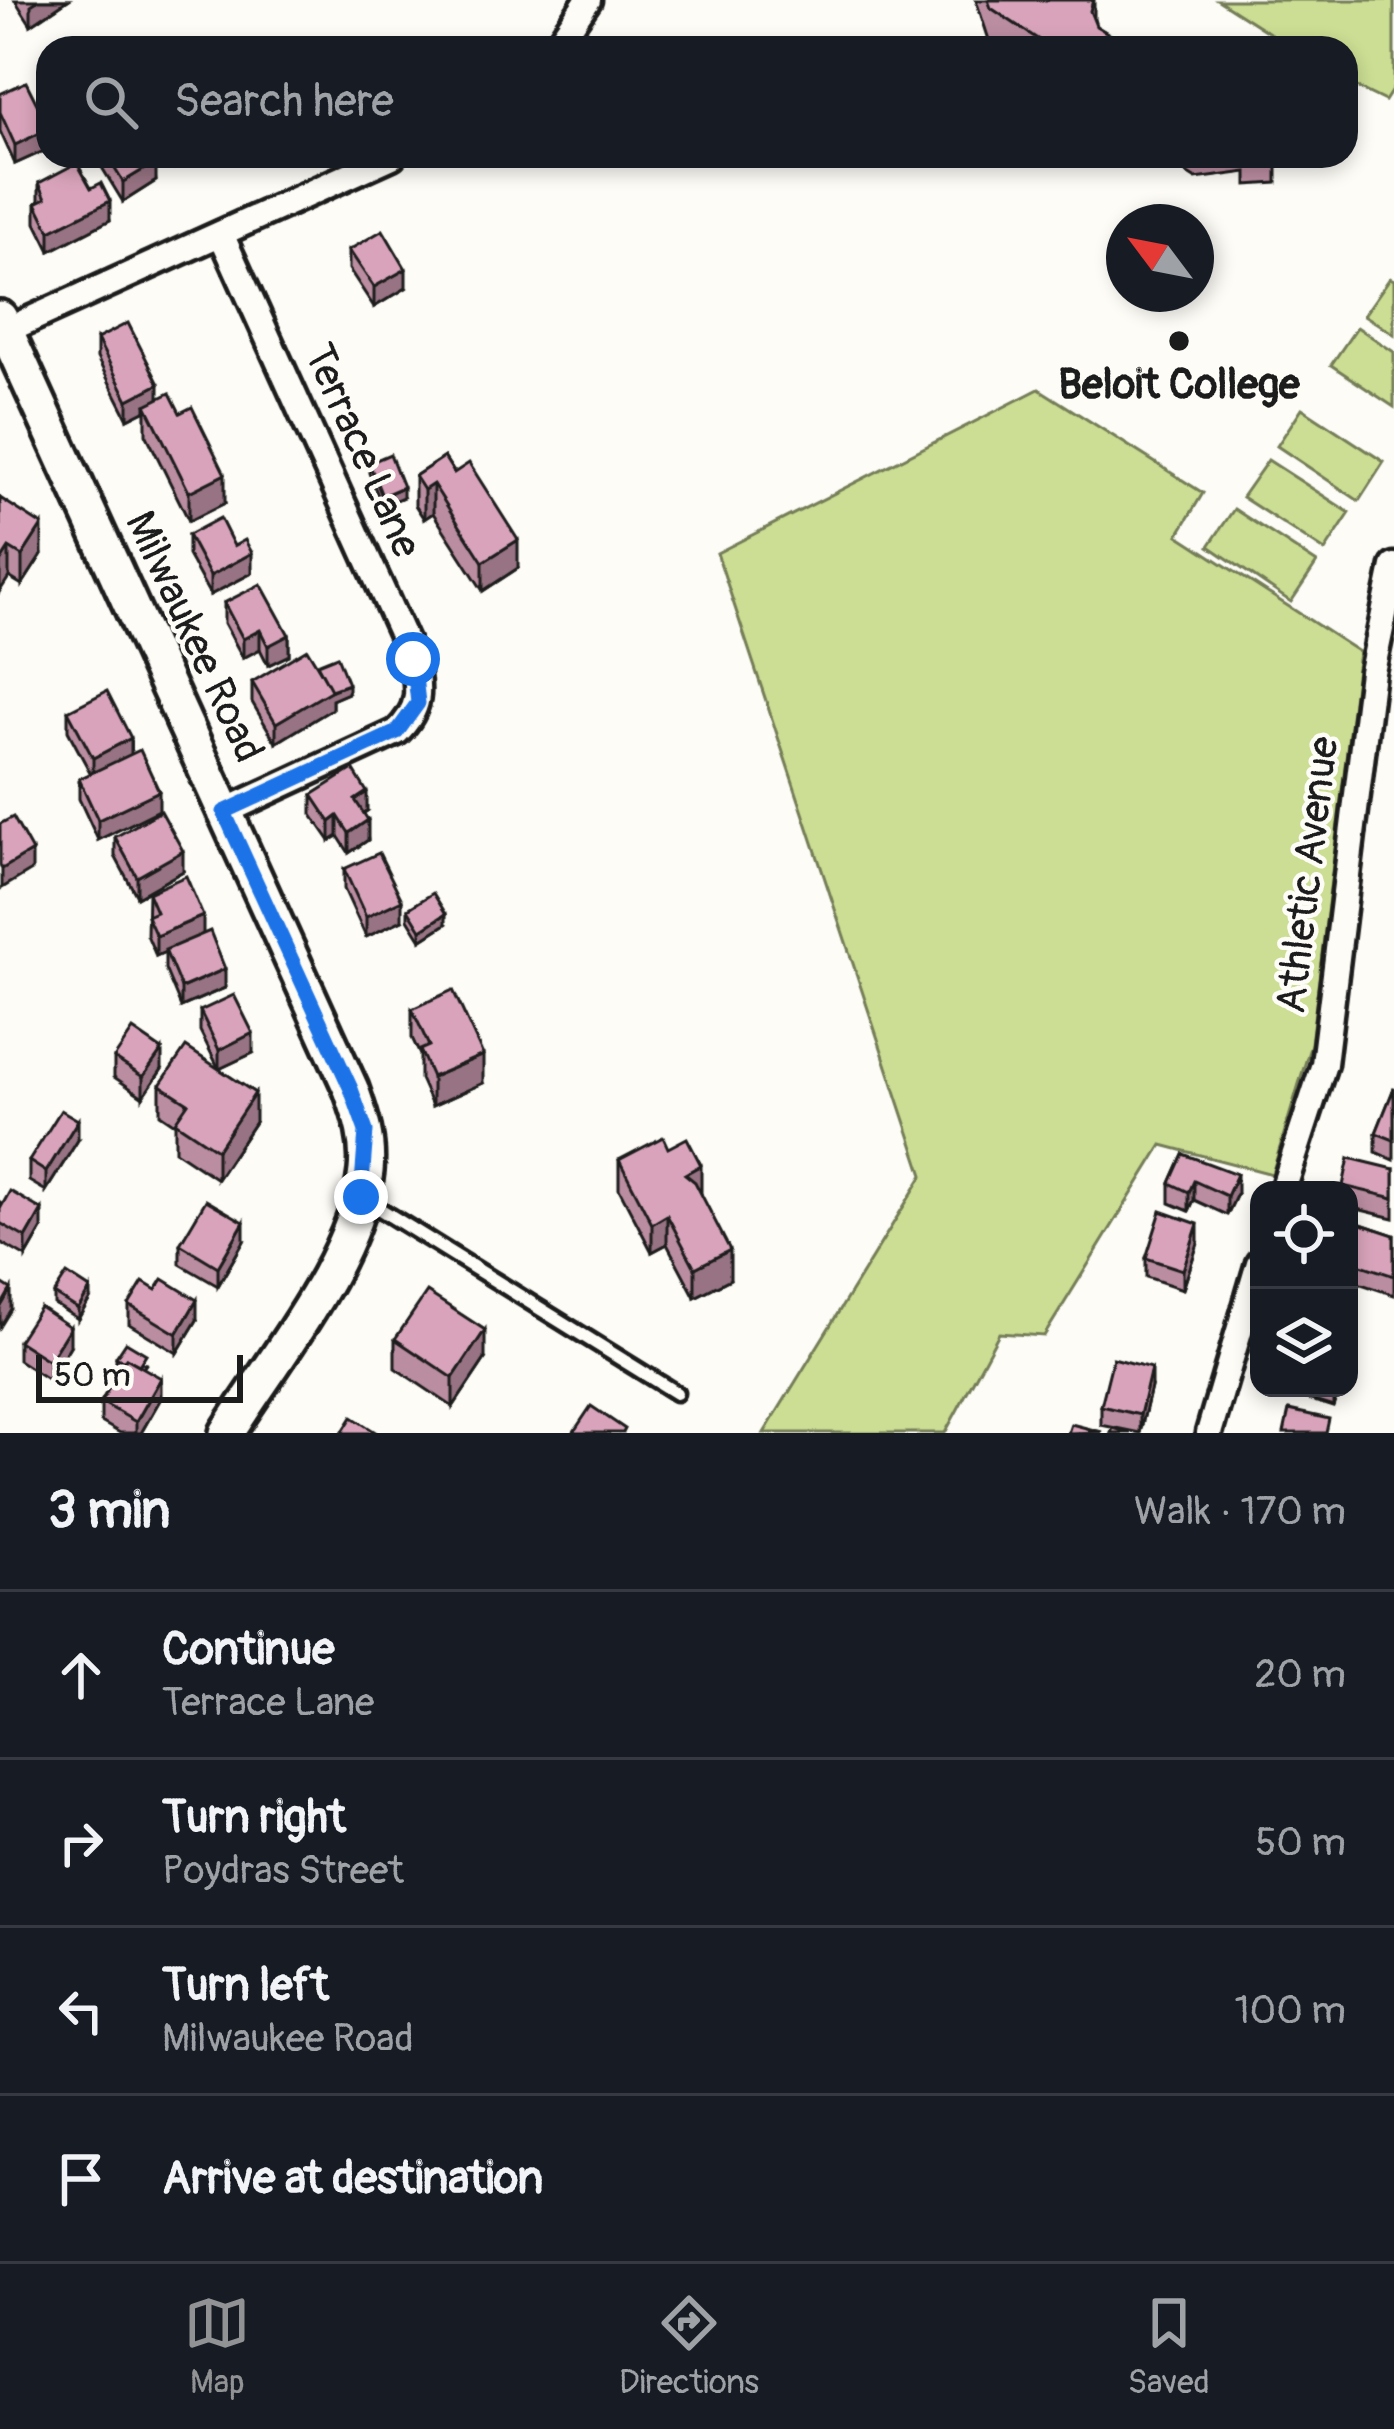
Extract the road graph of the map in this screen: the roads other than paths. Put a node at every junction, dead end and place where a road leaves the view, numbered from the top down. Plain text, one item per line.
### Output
1 (587, 0) edge
2 (563, 36) edge
3 (366, 168) edge
4 (221, 234) junction
5 (2, 329) edge
6 (1394, 566) edge
7 (1383, 677) edge
8 (224, 812) junction
9 (1286, 1181) edge
10 (361, 1197) junction
11 (1251, 1289) edge
12 (676, 1393) dead end
13 (227, 1433) edge
14 (1209, 1433) edge

1 - 2 street
3 - 4 street
4 - 5 street
4 - 8 street, Terrace Lane
5 - 8 street, Milwaukee Road
6 - 7 street, Athletic Avenue
7 - 9 street, Athletic Avenue
8 - 10 street, Milwaukee Road
10 - 12 lane
10 - 13 street
11 - 14 street

